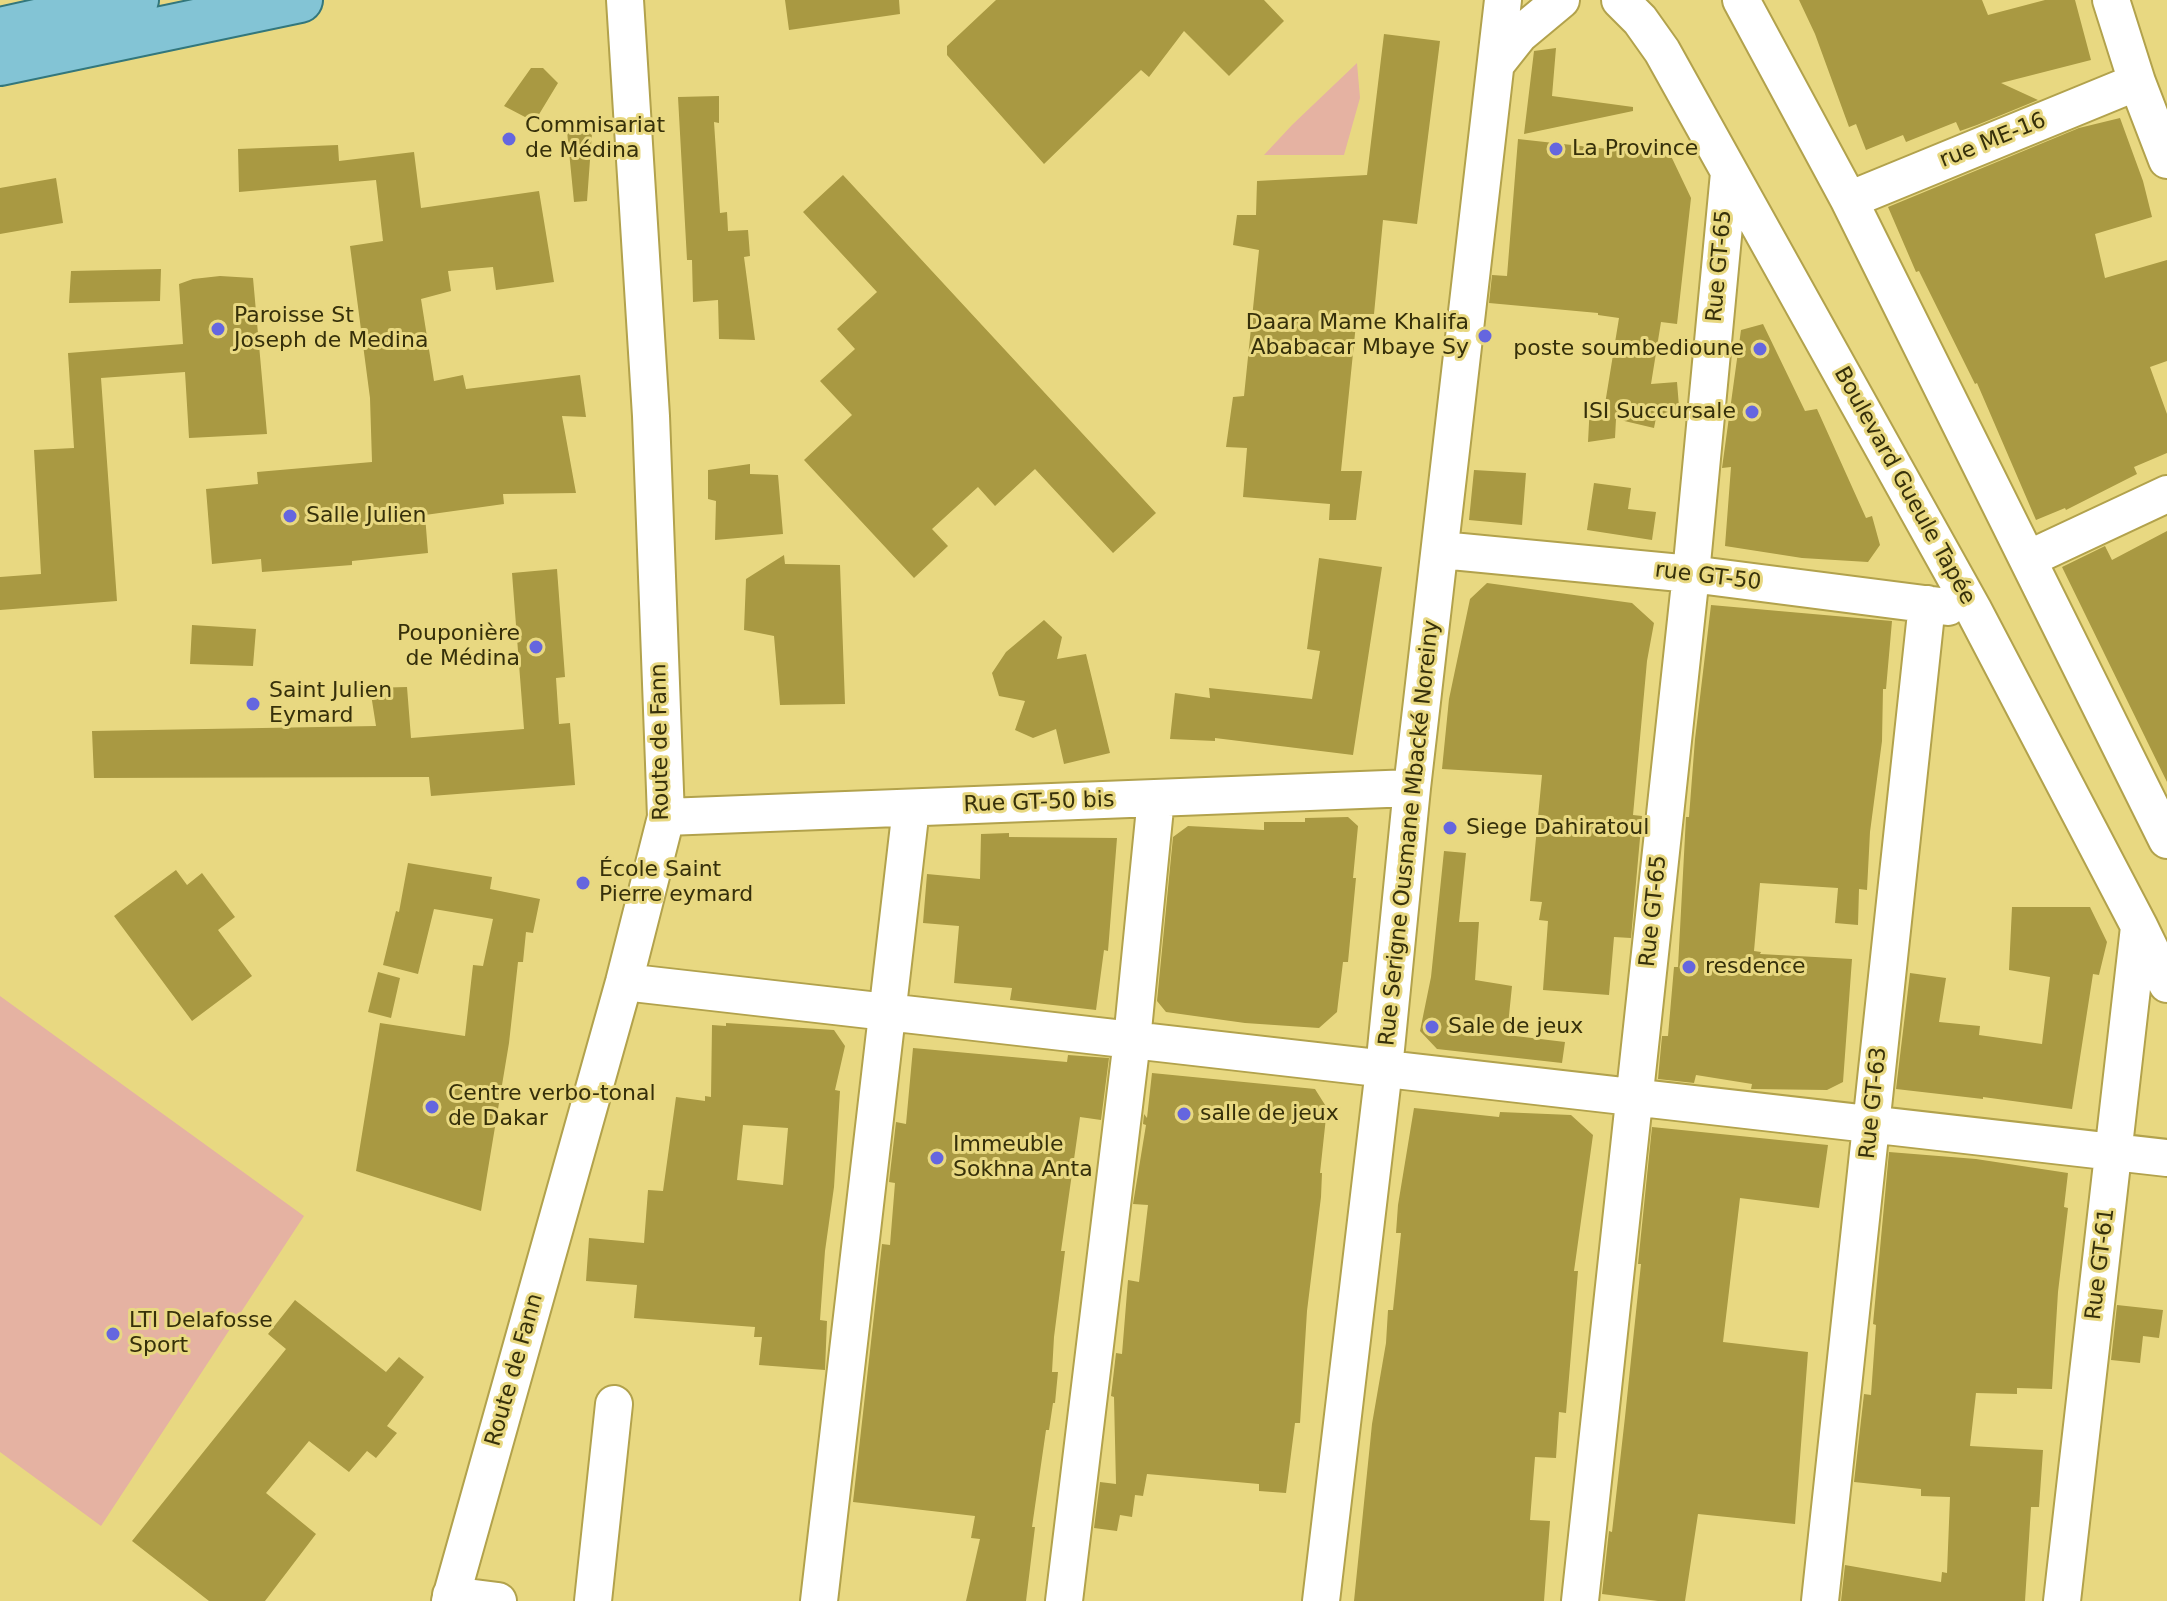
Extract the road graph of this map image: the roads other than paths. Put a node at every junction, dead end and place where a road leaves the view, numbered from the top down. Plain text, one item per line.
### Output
1 (136, 0) edge
2 (300, 0) edge
3 (625, 0) edge
4 (1503, 0) edge
5 (1561, 0) edge
6 (1620, 0) edge
7 (1741, 0) edge
8 (2111, 0) edge
9 (82, 6) edge
10 (0, 30) edge
11 (0, 63) edge
12 (1496, 64) junction
13 (2137, 82) junction
14 (2167, 160) edge
15 (1729, 173) junction
16 (1849, 200) junction
17 (2167, 494) edge
18 (1441, 550) junction
19 (2028, 559) junction
20 (1691, 574) junction
21 (1927, 604) junction
22 (1974, 611) junction
23 (1412, 788) junction
24 (1156, 798) junction
25 (911, 808) junction
26 (666, 817) junction
27 (2167, 840) edge
28 (2139, 926) junction
29 (624, 982) junction
30 (2167, 984) edge
31 (887, 1012) junction
32 (1132, 1040) junction
33 (1384, 1069) junction
34 (1634, 1097) junction
35 (1871, 1124) junction
36 (2114, 1152) junction
37 (2167, 1158) edge
38 (614, 1404) dead end
39 (450, 1598) edge
40 (498, 1601) edge
41 (593, 1601) edge
42 (819, 1601) edge
43 (1064, 1601) edge
44 (1321, 1601) edge
45 (1580, 1601) edge
46 (1820, 1601) edge
47 (2062, 1601) edge

1 - 9 main road
2 - 11 main road
3 - 26 street, Route de Fann
4 - 12 street
5 - 12 street
6 - 15 street, Boulevard Gueule Tapée
7 - 16 street
8 - 13 street
9 - 10 main road
12 - 18 street, Rue Serigne Ousmane Mbacké Noreiny
13 - 14 street
13 - 16 street, rue ME-16
15 - 20 street, Rue GT-65
15 - 22 street, Boulevard Gueule Tapée
16 - 19 street
17 - 19 street
18 - 20 street, rue GT-50
18 - 23 street, Rue Serigne Ousmane Mbacké Noreiny
19 - 27 street
20 - 21 street, rue GT-50
20 - 34 street, Rue GT-65
21 - 22 street, rue GT-50
21 - 35 street, Rue GT-63
22 - 28 street, Boulevard Gueule Tapée
23 - 24 street, Rue GT-50 bis
23 - 33 street, Rue Serigne Ousmane Mbacké Noreiny
24 - 25 street, Rue GT-50 bis
24 - 32 street
25 - 26 street, Rue GT-50 bis
25 - 31 street
26 - 29 street, Route de Fann
28 - 30 street, Boulevard Gueule Tapée
28 - 36 street, Rue GT-61
29 - 31 street
29 - 39 street, Route de Fann
31 - 32 street
31 - 42 street
32 - 33 street
32 - 43 street
33 - 34 street
33 - 44 street, Rue Serigne Ousmane Mbacké Noreiny
34 - 35 street
34 - 45 street, Rue GT-65
35 - 36 street
35 - 46 street, Rue GT-63
36 - 37 street
36 - 47 street, Rue GT-61
38 - 41 street
39 - 40 street

